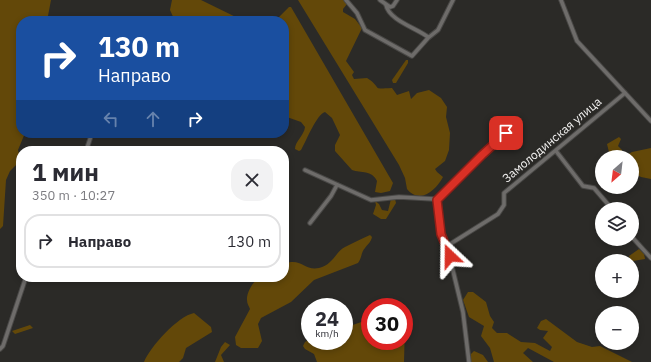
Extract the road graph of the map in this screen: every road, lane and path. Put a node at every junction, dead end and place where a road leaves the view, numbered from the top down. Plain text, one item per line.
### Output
1 (346, 0) edge
2 (380, 0) edge
3 (397, 0) edge
4 (453, 0) edge
5 (561, 0) edge
6 (386, 6) junction
7 (428, 37) junction
8 (625, 93) junction
9 (651, 121) edge
10 (506, 133) dead end
11 (556, 151) junction
12 (305, 170) dead end
13 (337, 185) junction
14 (437, 200) junction
15 (606, 202) edge
16 (310, 223) dead end
17 (639, 244) edge
18 (447, 246) junction
19 (651, 258) edge
20 (24, 282) edge
21 (0, 349) edge
22 (469, 362) edge

1 - 7 street
2 - 6 street
3 - 6 street
4 - 7 street
5 - 8 street
6 - 7 street
8 - 9 street
8 - 11 street, Замолодинская улица
10 - 14 street
11 - 15 street
11 - 18 street, Замолодинская улица
12 - 13 street
13 - 14 street
13 - 16 street
14 - 18 street
17 - 19 street
18 - 22 street
20 - 21 street

